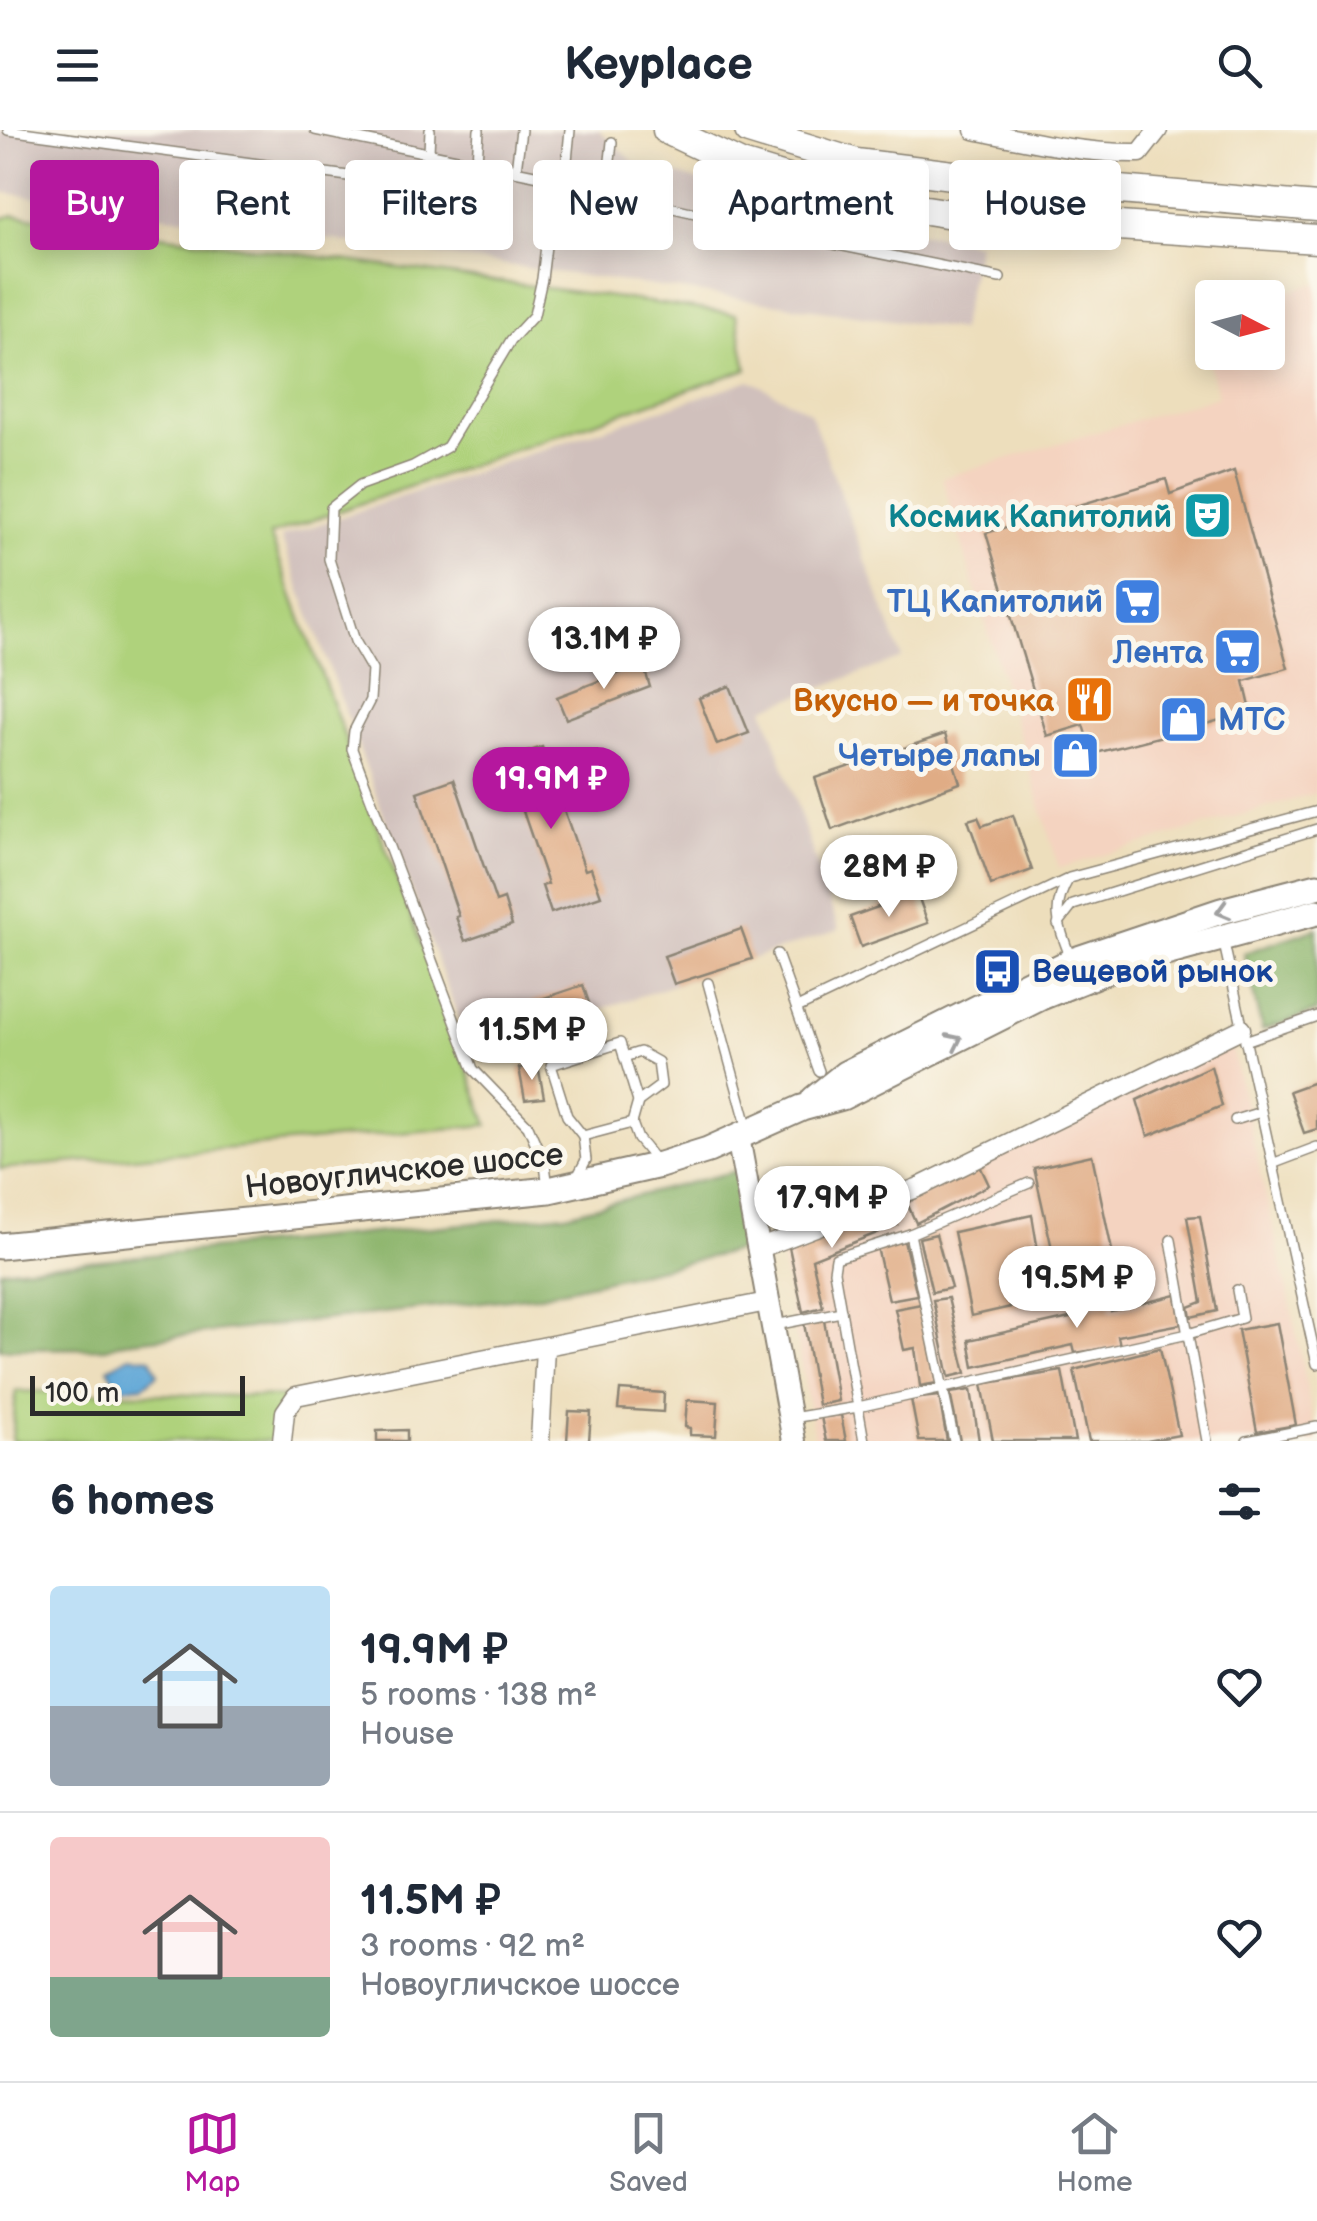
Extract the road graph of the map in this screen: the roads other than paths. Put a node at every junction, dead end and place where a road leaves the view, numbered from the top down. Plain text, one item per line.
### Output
1 (8, 130) edge
2 (315, 130) edge
3 (387, 130) edge
4 (430, 130) edge
5 (479, 130) edge
6 (521, 130) edge
7 (570, 130) edge
8 (667, 130) edge
9 (749, 130) edge
10 (974, 130) edge
11 (1158, 130) edge
12 (338, 132) edge
13 (612, 142) dead end
14 (387, 143) junction
15 (429, 152) junction
16 (467, 160) edge
17 (477, 160) edge
18 (568, 160) edge
19 (610, 160) edge
20 (513, 169) edge
21 (516, 170) junction
22 (533, 174) edge
23 (345, 176) edge
24 (1317, 207) edge
25 (673, 208) edge
26 (1317, 239) edge
27 (545, 250) edge
28 (1000, 278) dead end
29 (1317, 810) edge
30 (1317, 829) edge
31 (1069, 878) junction
32 (1317, 886) edge
33 (1317, 912) edge
34 (1058, 924) junction
35 (1222, 936) junction
36 (777, 954) dead end
37 (1072, 961) junction
38 (708, 983) dead end
39 (798, 1008) junction
40 (1317, 1016) edge
41 (1244, 1035) junction
42 (624, 1057) junction
43 (819, 1071) dead end
44 (638, 1102) junction
45 (802, 1108) junction
46 (1260, 1112) junction
47 (1235, 1120) dead end
48 (632, 1123) junction
49 (744, 1135) junction
50 (582, 1136) junction
51 (1317, 1147) edge
52 (1272, 1164) junction
53 (660, 1165) junction
54 (1029, 1184) dead end
55 (561, 1188) junction
56 (910, 1234) junction
57 (1171, 1240) dead end
58 (0, 1246) edge
59 (758, 1250) junction
60 (1238, 1290) dead end
61 (766, 1302) junction
62 (841, 1312) junction
63 (772, 1326) junction
64 (1188, 1334) junction
65 (545, 1348) junction
66 (1317, 1364) edge
67 (943, 1388) junction
68 (858, 1407) junction
69 (1317, 1426) edge
70 (792, 1430) edge
71 (282, 1436) edge
72 (540, 1441) edge
73 (864, 1441) edge
74 (954, 1441) edge
75 (1207, 1441) edge
76 (1247, 1441) edge

1 - 23 lane
2 - 12 lane
3 - 14 lane
4 - 15 lane
5 - 17 lane
6 - 21 lane
7 - 18 lane
8 - 26 main road
9 - 24 main road
10 - 11 street
12 - 14 lane
13 - 19 lane
14 - 15 lane
15 - 16 lane
20 - 21 lane
21 - 22 lane
25 - 28 lane
27 - 55 lane
29 - 31 lane
30 - 34 lane
31 - 34 lane
31 - 39 lane
32 -> 37 main road, Новоугличское шоссе
33 - 35 main road, Новоугличское шоссе
34 - 37 lane
35 - 41 lane
45 -> 35 main road, Новоугличское шоссе
36 - 39 lane
37 - 45 main road, Новоугличское шоссе
38 - 49 lane
39 - 43 lane
40 - 41 lane
41 - 46 lane
41 - 59 street
42 - 44 lane
42 - 44 lane
42 - 50 lane
44 - 48 lane
45 - 49 main road, Новоугличское шоссе
46 - 47 lane
46 - 52 lane
48 - 50 lane
48 - 53 lane
49 - 53 main road, Новоугличское шоссе
49 - 59 street
50 - 55 lane
51 - 52 lane
52 - 66 lane
53 - 55 main road, Новоугличское шоссе
54 - 56 lane
55 - 58 main road, Новоугличское шоссе
56 - 62 lane
56 - 67 lane
57 - 64 lane
59 - 61 street
60 - 64 lane
61 - 63 street
61 - 65 street
62 - 63 lane
62 - 68 lane
63 - 70 street
64 - 67 lane
64 - 75 lane
65 - 71 street
65 - 72 street
67 - 68 lane
67 - 74 lane
68 - 70 lane
68 - 73 lane
69 - 76 lane

